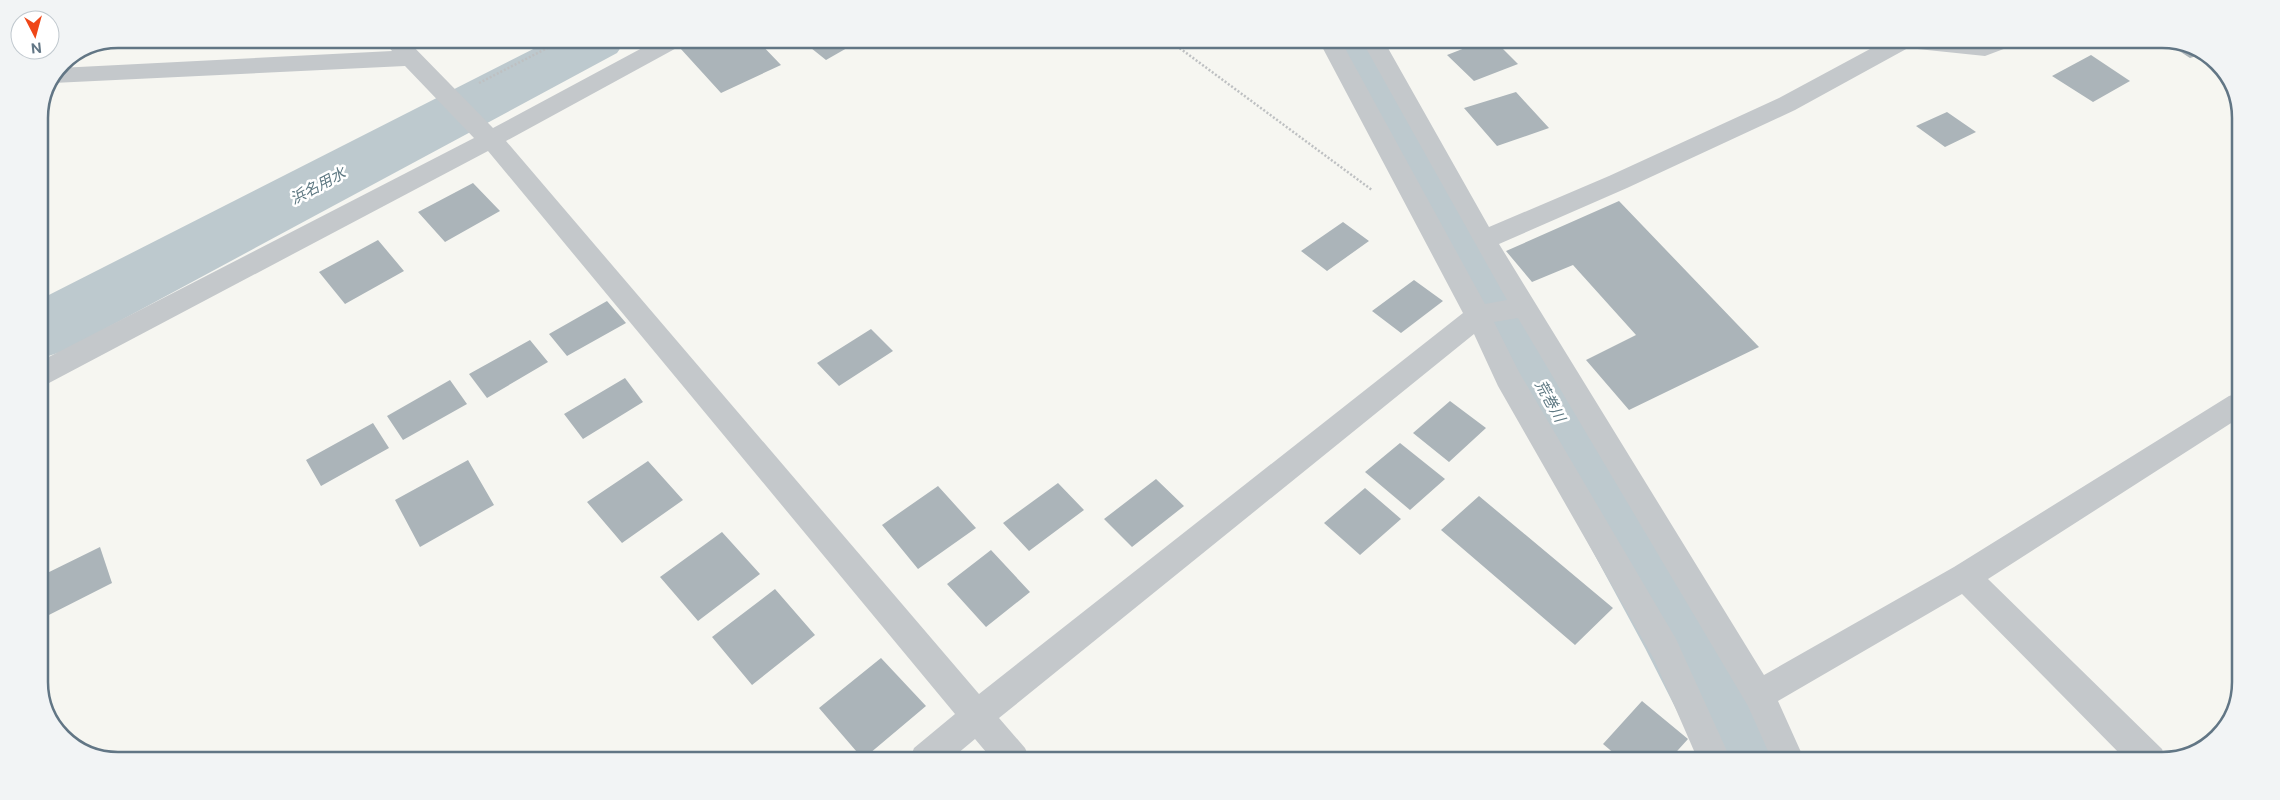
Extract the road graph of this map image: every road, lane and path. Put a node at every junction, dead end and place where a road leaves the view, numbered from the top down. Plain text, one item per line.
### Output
1 (401, 48) edge
2 (548, 48) edge
3 (658, 48) edge
4 (1179, 48) edge
5 (1334, 48) edge
6 (1377, 48) edge
7 (1890, 48) edge
8 (1974, 48) edge
9 (1987, 48) edge
10 (409, 58) junction
11 (62, 76) edge
12 (449, 99) junction
13 (485, 133) junction
14 (1379, 196) dead end
15 (1484, 240) junction
16 (1524, 308) junction
17 (1485, 314) junction
18 (48, 370) edge
19 (2232, 408) edge
20 (1966, 577) junction
21 (1759, 695) junction
22 (977, 716) junction
23 (934, 752) edge
24 (1006, 752) edge
25 (1711, 752) edge
26 (1785, 752) edge
27 (2141, 752) edge

1 - 10 street
2 - 12 path
3 - 13 street
4 - 14 path
5 - 17 street
6 - 15 street
7 - 15 street
8 - 9 street
10 - 11 street
10 - 12 street
12 - 13 street
13 - 18 street
13 - 22 street
15 - 16 street
16 - 17 street
16 - 21 street
17 - 22 street
17 - 25 street
19 - 20 street
20 - 21 street
20 - 27 street
21 - 26 street
22 - 23 street
22 - 24 street

